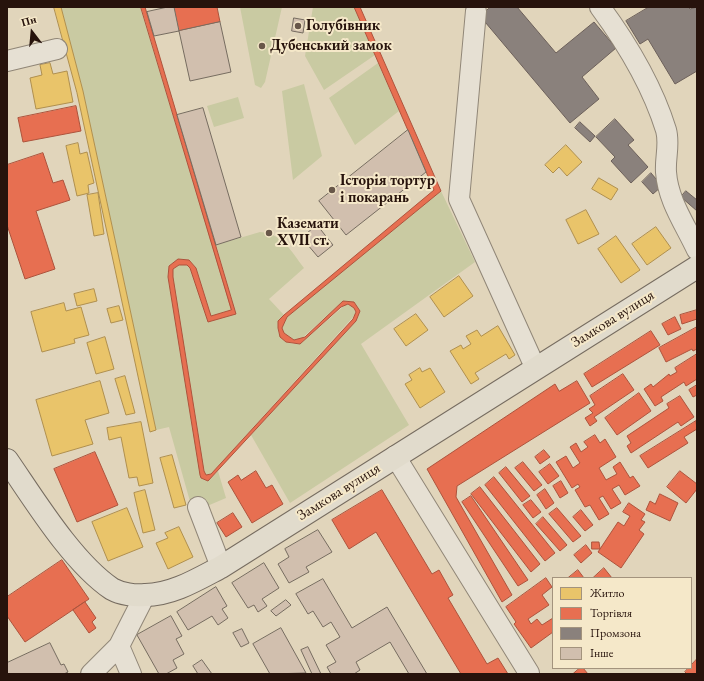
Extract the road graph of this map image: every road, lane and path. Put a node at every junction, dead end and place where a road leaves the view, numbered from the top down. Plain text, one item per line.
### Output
1 (600, 7) edge
2 (476, 11) dead end
3 (57, 49) dead end
4 (7, 61) edge
5 (697, 250) edge
6 (697, 267) edge
7 (535, 367) junction
8 (395, 456) junction
9 (7, 460) edge
10 (198, 507) dead end
11 (221, 567) junction
12 (145, 595) junction
13 (119, 646) junction
14 (529, 673) dead end
15 (91, 674) edge
16 (131, 674) edge

1 - 5 street
2 - 7 street
3 - 4 street
6 - 7 main road, Замкова вулиця
7 - 8 main road, Замкова вулиця
8 - 11 main road, Замкова вулиця
8 - 14 street
9 - 12 main road, Замкова вулиця
10 - 11 street
11 - 12 main road, Замкова вулиця
12 - 13 street
13 - 15 street
13 - 16 street

